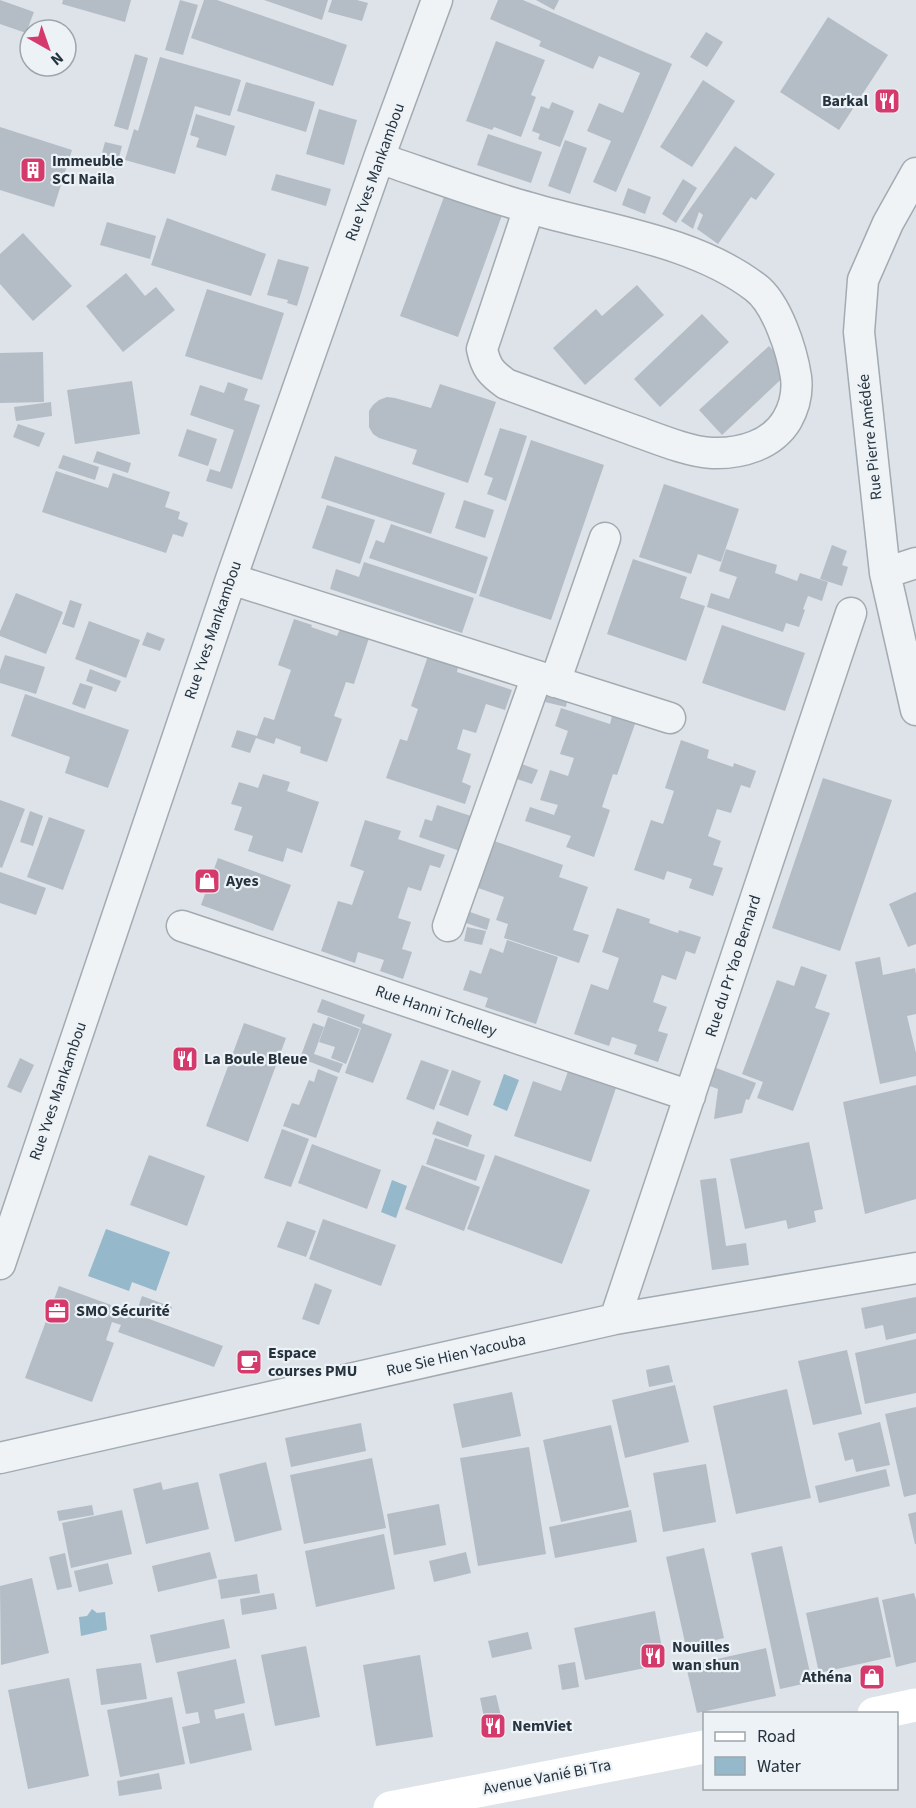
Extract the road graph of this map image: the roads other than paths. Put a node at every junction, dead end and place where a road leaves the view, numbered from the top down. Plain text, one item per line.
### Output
1 (437, 0) edge
2 (379, 158) junction
3 (916, 173) edge
4 (529, 208) junction
5 (605, 538) dead end
6 (916, 563) edge
7 (885, 573) junction
8 (231, 579) junction
9 (851, 613) dead end
10 (546, 679) junction
11 (916, 710) edge
12 (670, 718) dead end
13 (182, 926) dead end
14 (448, 926) dead end
15 (690, 1096) junction
16 (0, 1264) edge
17 (916, 1268) edge
18 (615, 1319) junction
19 (0, 1458) edge
20 (916, 1705) edge
21 (879, 1712) edge
22 (703, 1747) edge
23 (390, 1808) edge

1 - 2 street, Rue Yves Mankambou
2 - 4 street
2 - 8 street, Rue Yves Mankambou
3 - 7 street, Rue Pierre Amédée
4 - 4 street
5 - 10 street
6 - 7 street
7 - 11 street, Rue Pierre Amédée
8 - 10 street
8 - 16 street, Rue Yves Mankambou
9 - 15 street, Rue du Pr Yao Bernard
10 - 12 street
10 - 14 street
13 - 15 street, Rue Hanni Tchelley
15 - 18 street, Rue du Pr Yao Bernard
17 - 18 street, Rue Sie Hien Yacouba
18 - 19 street, Rue Sie Hien Yacouba
20 - 21 street
22 - 23 street, Avenue Vanié Bi Tra

